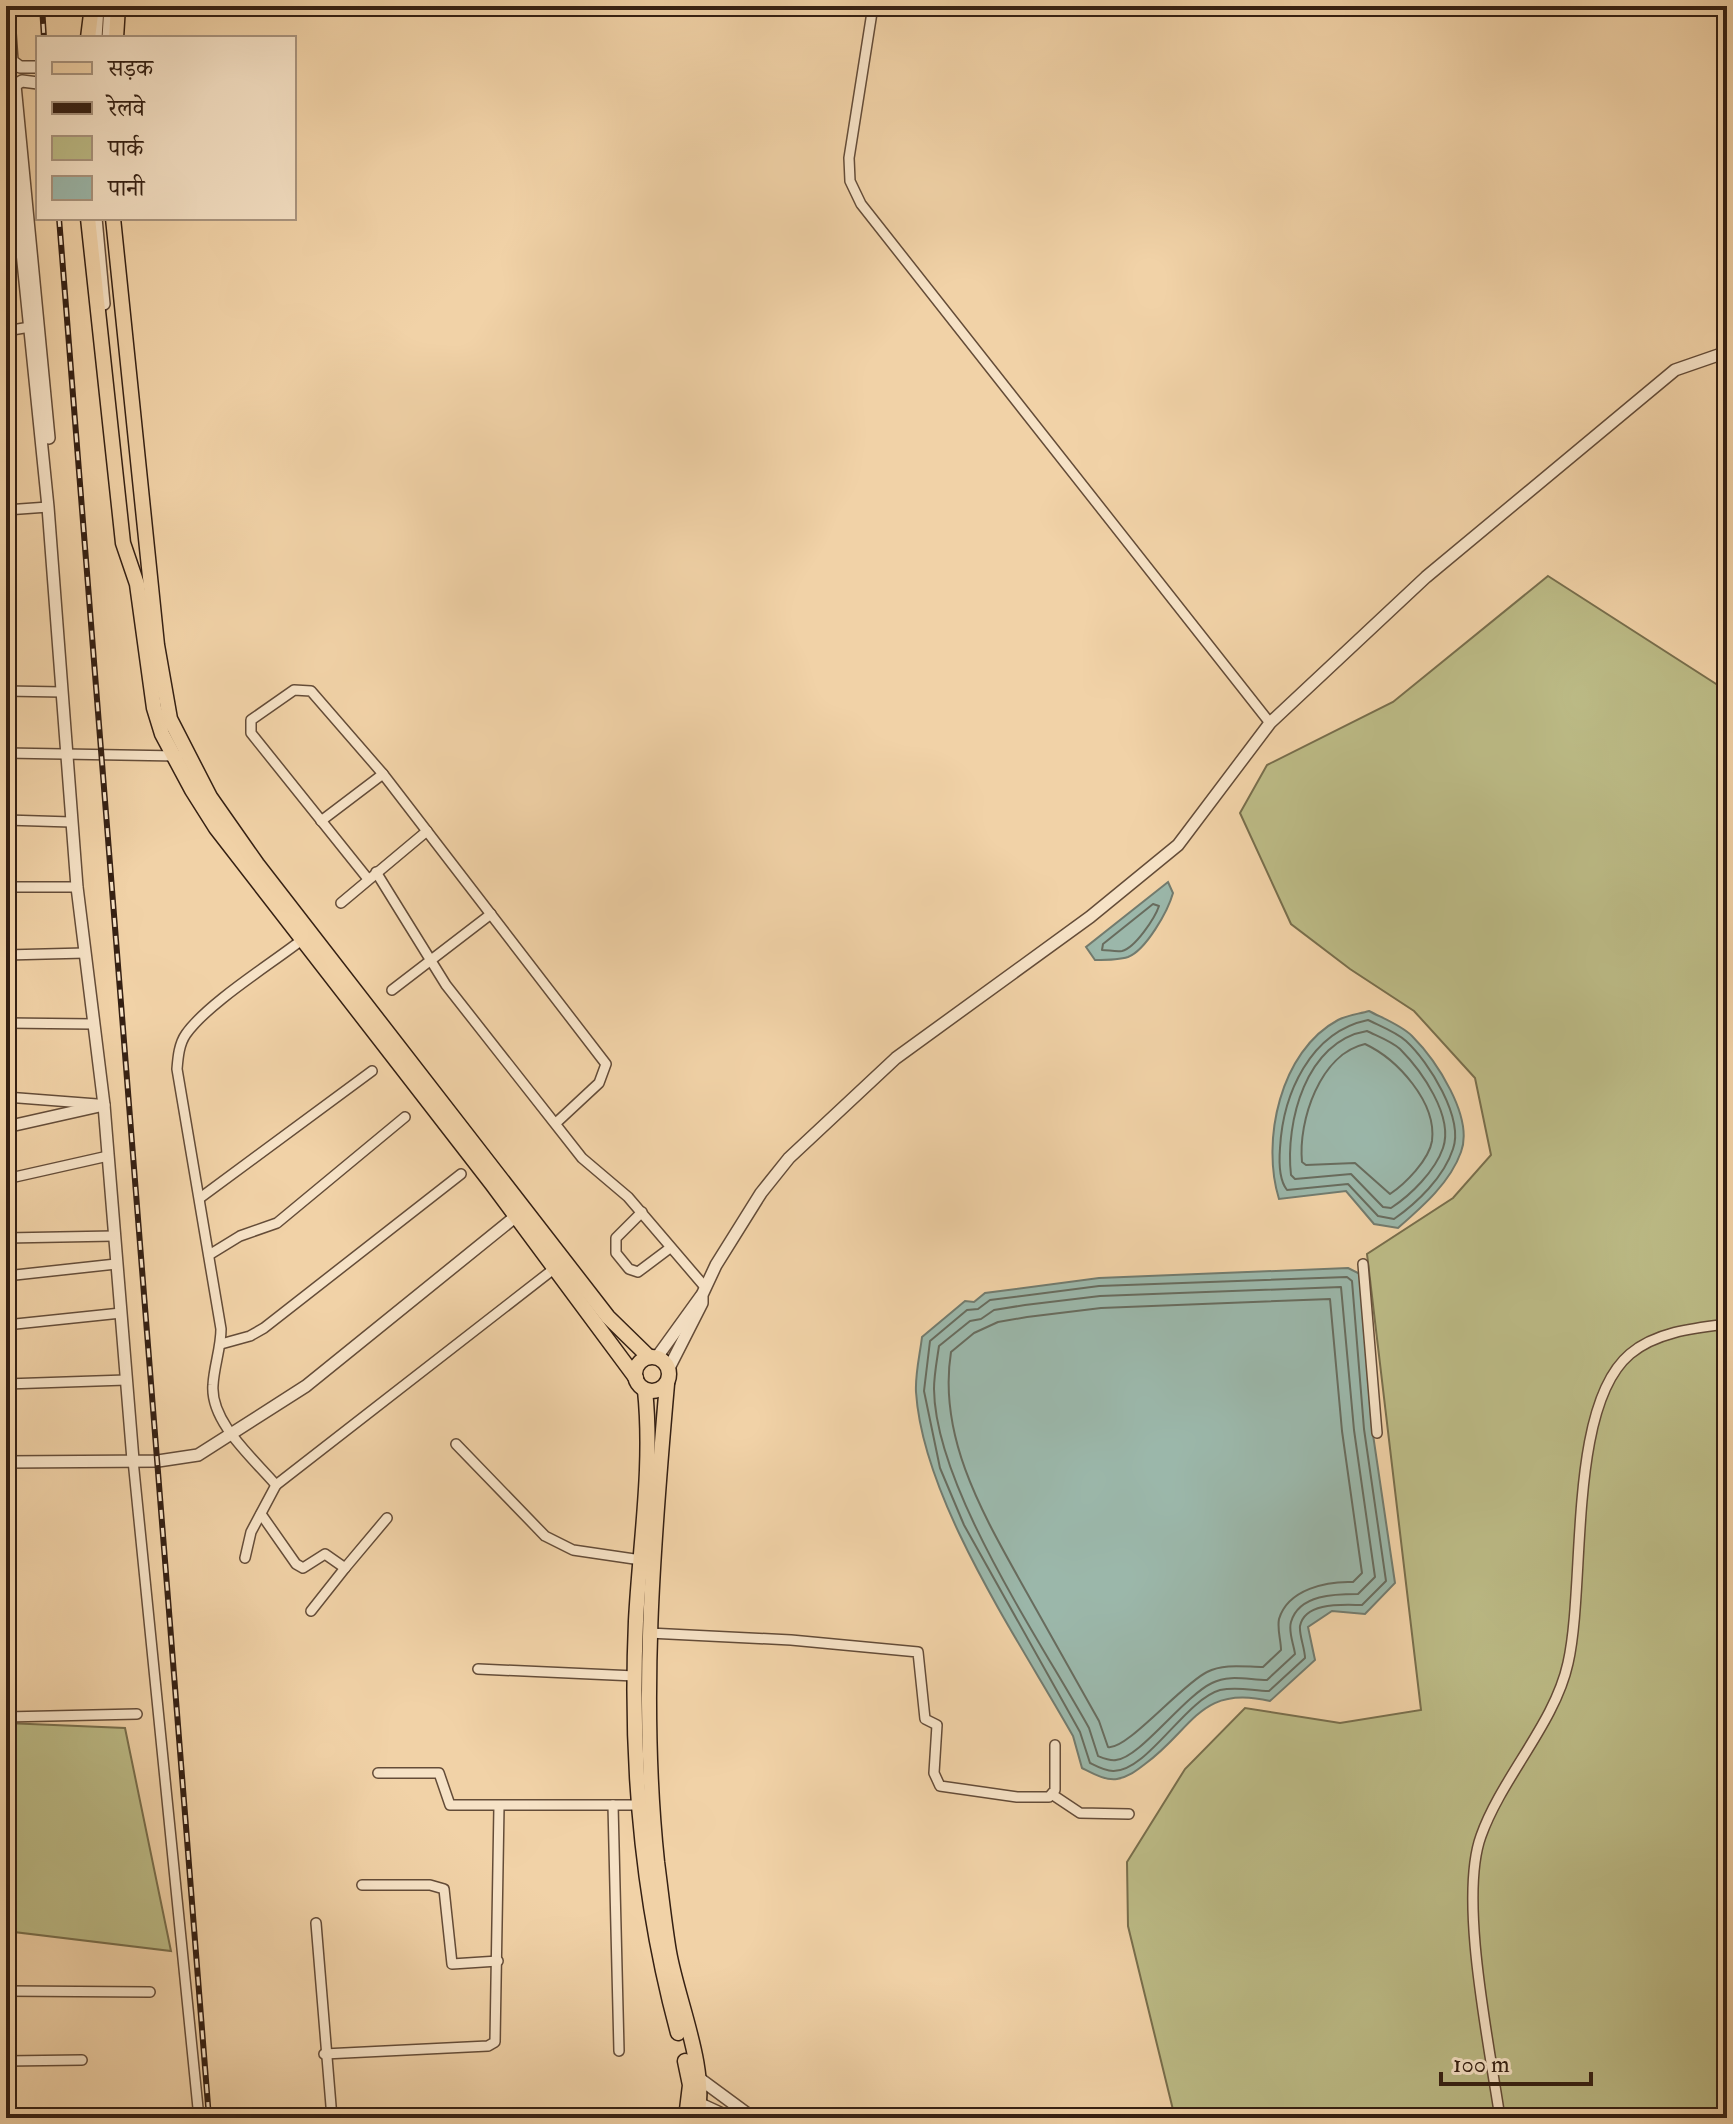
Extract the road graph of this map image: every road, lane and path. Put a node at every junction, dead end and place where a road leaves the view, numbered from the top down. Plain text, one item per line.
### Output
1 (8, 6) edge
2 (92, 6) edge
3 (98, 6) edge
4 (110, 6) edge
5 (118, 6) edge
6 (873, 6) edge
7 (88, 36) edge
8 (96, 36) edge
9 (108, 36) edge
10 (116, 36) edge
11 (36, 67) edge
12 (36, 83) edge
13 (6, 95) edge
14 (88, 220) edge
15 (96, 220) edge
16 (111, 220) edge
17 (30, 327) junction
18 (6, 331) edge
19 (1727, 352) edge
20 (52, 508) junction
21 (6, 510) edge
22 (128, 559) junction
23 (6, 691) edge
24 (62, 692) junction
25 (1270, 723) junction
26 (6, 753) edge
27 (66, 754) junction
28 (180, 756) junction
29 (383, 774) junction
30 (6, 820) edge
31 (321, 821) junction
32 (71, 822) junction
33 (427, 831) junction
34 (372, 876) junction
35 (6, 887) edge
36 (77, 887) junction
37 (341, 903) dead end
38 (491, 914) junction
39 (303, 939) junction
40 (85, 953) junction
41 (6, 955) edge
42 (431, 961) junction
43 (392, 990) dead end
44 (6, 1023) edge
45 (93, 1024) junction
46 (372, 1071) dead end
47 (6, 1097) edge
48 (104, 1105) junction
49 (405, 1117) dead end
50 (556, 1123) junction
51 (6, 1127) edge
52 (108, 1156) junction
53 (461, 1174) dead end
54 (6, 1179) edge
55 (200, 1198) junction
56 (521, 1212) junction
57 (642, 1212) junction
58 (114, 1236) junction
59 (6, 1238) edge
60 (670, 1248) junction
61 (209, 1255) junction
62 (116, 1264) junction
63 (1363, 1264) dead end
64 (555, 1268) junction
65 (6, 1276) edge
66 (704, 1291) junction
67 (121, 1313) junction
68 (1727, 1324) edge
69 (6, 1325) edge
70 (221, 1344) junction
71 (653, 1357) junction
72 (669, 1368) junction
73 (126, 1380) junction
74 (6, 1384) edge
75 (640, 1384) junction
76 (667, 1384) junction
77 (232, 1433) junction
78 (1377, 1433) dead end
79 (456, 1444) dead end
80 (133, 1460) junction
81 (6, 1462) edge
82 (276, 1485) junction
83 (261, 1514) junction
84 (387, 1518) dead end
85 (245, 1558) dead end
86 (641, 1560) junction
87 (345, 1568) junction
88 (311, 1611) dead end
89 (649, 1633) junction
90 (478, 1669) dead end
91 (635, 1676) junction
92 (137, 1714) dead end
93 (6, 1717) edge
94 (1055, 1745) dead end
95 (378, 1773) dead end
96 (1053, 1795) junction
97 (613, 1805) junction
98 (641, 1805) junction
99 (499, 1806) junction
100 (1129, 1814) dead end
101 (362, 1885) dead end
102 (316, 1923) dead end
103 (498, 1961) junction
104 (6, 1991) edge
105 (150, 1992) dead end
106 (619, 2051) dead end
107 (324, 2054) junction
108 (82, 2060) dead end
109 (6, 2061) edge
110 (694, 2075) junction
111 (695, 2101) junction
112 (199, 2118) edge
113 (332, 2118) edge
114 (686, 2118) edge
115 (697, 2118) edge
116 (731, 2118) edge
117 (753, 2118) edge
118 (1500, 2118) edge

1 - 11 street
2 - 7 main road
3 - 8 street
4 - 9 street
5 - 10 main road
6 - 25 street
12 - 20 street
13 - 17 street
14 - 22 main road
15 - 22 street
16 - 28 main road
17 - 18 street
17 - 20 street
19 - 25 street
20 - 21 street
20 - 24 street
22 - 28 main road
23 - 24 street
24 - 27 street
25 - 66 street
26 - 27 street
27 - 28 street
27 - 32 street
28 - 39 main road
28 - 56 main road
29 - 31 street
29 - 31 street
29 - 33 street
30 - 32 street
31 - 34 street
32 - 36 street
33 - 34 street
33 - 38 street
34 - 37 street
34 - 42 street
35 - 36 street
36 - 40 street
38 - 42 street
38 - 50 street
39 - 55 street
39 - 56 main road
40 - 41 street
40 - 45 street
42 - 43 street
42 - 50 street
44 - 45 street
45 - 48 street
46 - 55 street
47 - 48 street
48 - 51 street
48 - 52 street
49 - 61 street
50 - 57 street
52 - 54 street
52 - 58 street
53 - 70 street
55 - 61 street
56 - 64 main road
56 - 71 main road
56 - 77 street
57 - 60 street
57 - 60 street
58 - 59 street
58 - 62 street
60 - 66 street
61 - 70 street
62 - 65 street
62 - 67 street
63 - 78 street
64 - 75 main road
64 - 82 street
66 - 71 street
66 - 72 street
67 - 69 street
67 - 73 street
68 - 118 street
70 - 77 street
71 - 72 main road
71 - 75 main road
72 - 76 main road
73 - 74 street
73 - 80 street
75 - 76 main road
75 - 86 main road
76 - 89 main road
77 - 80 street
77 - 82 street
79 - 86 street
80 - 81 street
80 - 112 street
82 - 83 street
83 - 85 street
83 - 87 street
84 - 87 street
86 - 91 main road
87 - 88 street
89 - 96 street
89 - 110 main road
90 - 91 street
91 - 98 main road
92 - 93 street
94 - 96 street
95 - 99 street
96 - 100 street
97 - 98 street
97 - 99 street
97 - 106 street
98 - 110 main road
99 - 103 street
101 - 103 street
102 - 107 street
103 - 107 street
104 - 105 street
107 - 113 street
108 - 109 street
110 - 111 main road
110 - 117 street
111 - 114 main road
111 - 115 main road
111 - 116 street

